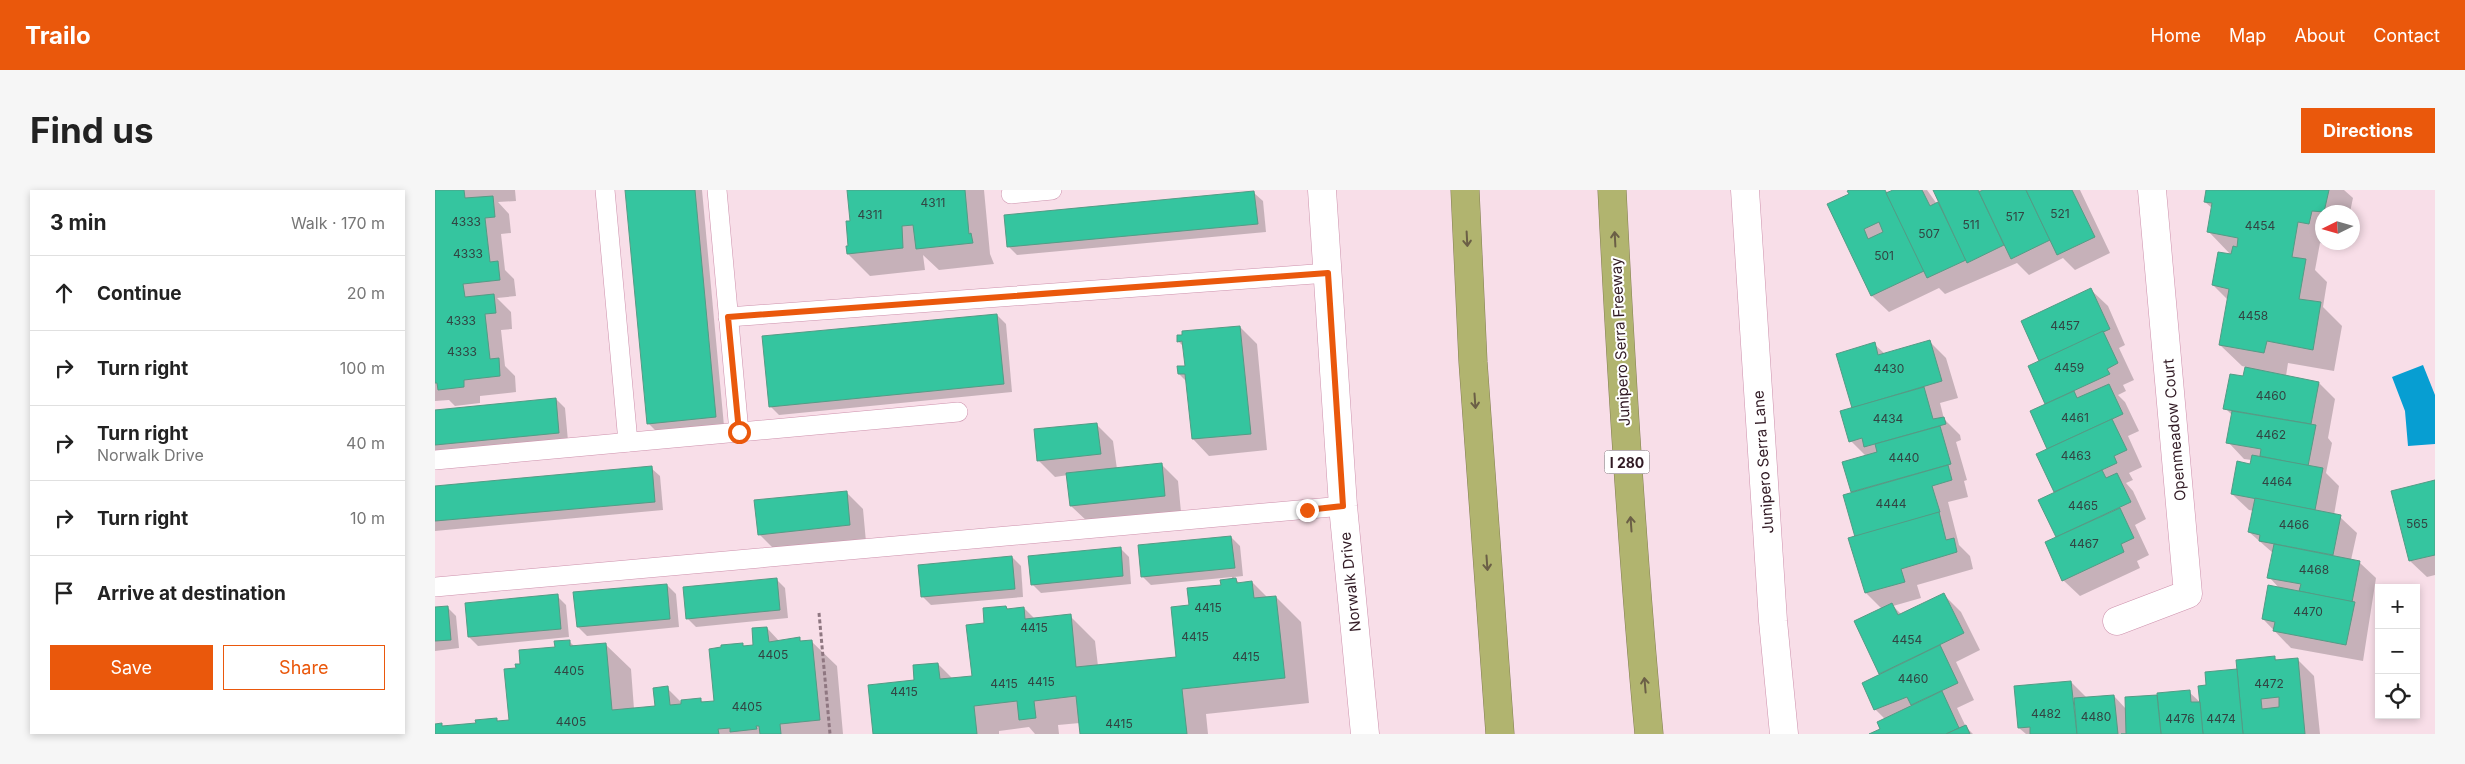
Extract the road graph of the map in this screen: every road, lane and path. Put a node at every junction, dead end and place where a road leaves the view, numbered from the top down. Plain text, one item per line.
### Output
1 (605, 190) edge
2 (717, 190) edge
3 (1052, 190) edge
4 (1322, 190) edge
5 (1465, 190) edge
6 (1612, 190) edge
7 (1745, 190) edge
8 (2152, 190) edge
9 (1011, 194) dead end
10 (1328, 273) junction
11 (728, 317) junction
12 (958, 412) dead end
13 (739, 432) junction
14 (628, 442) junction
15 (435, 460) edge
16 (1343, 506) junction
17 (435, 587) edge
18 (819, 613) dead end
19 (2117, 621) dead end
20 (830, 734) edge
21 (1365, 734) edge
22 (1500, 734) edge
23 (1649, 734) edge
24 (1784, 734) edge

1 - 14 lane
2 - 11 lane
3 - 9 lane
4 - 10 street, Norwalk Drive
5 -> 22 highway
23 -> 6 highway, Junipero Serra Freeway / I 280
7 - 24 street, Junipero Serra Lane
8 - 19 street, Openmeadow Court
10 - 11 lane
10 - 16 street, Norwalk Drive
11 - 13 lane
12 - 13 lane
13 - 14 lane
14 - 15 lane
16 - 17 lane
16 - 21 street, Norwalk Drive
18 - 20 path

